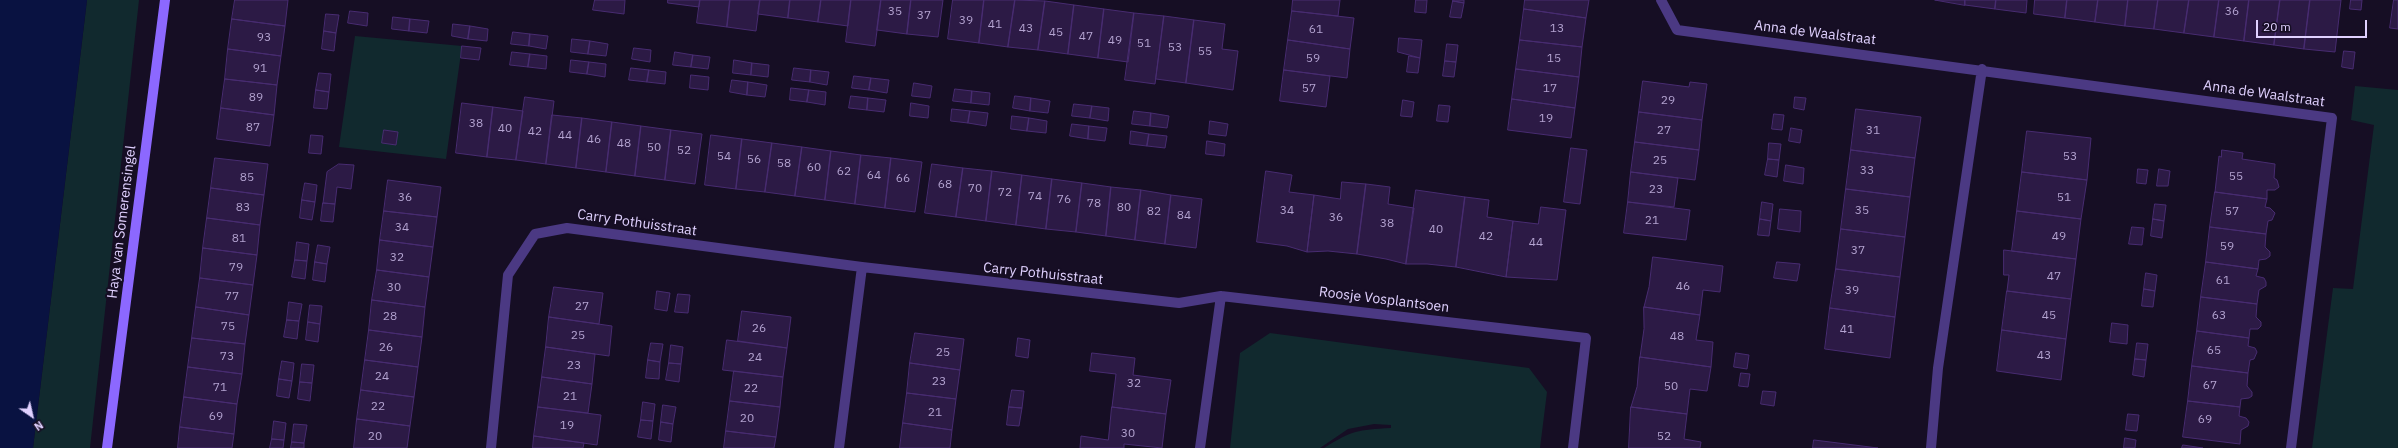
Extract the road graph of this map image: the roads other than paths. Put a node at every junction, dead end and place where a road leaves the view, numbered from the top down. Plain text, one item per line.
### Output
1 (165, 0) edge
2 (1661, 0) edge
3 (1982, 70) junction
4 (862, 267) junction
5 (1221, 296) junction
6 (107, 448) edge
7 (490, 448) edge
8 (839, 448) edge
9 (1200, 448) edge
10 (1572, 448) edge
11 (1931, 448) edge
12 (2291, 448) edge

1 - 6 street, Haya van Somerensingel
2 - 3 street, Anna de Waalstraat
3 - 11 street
3 - 12 street, Anna de Waalstraat
4 - 5 street, Carry Pothuisstraat
4 - 7 street, Carry Pothuisstraat
4 - 8 street
5 - 9 street
5 - 10 street, Roosje Vosplantsoen

